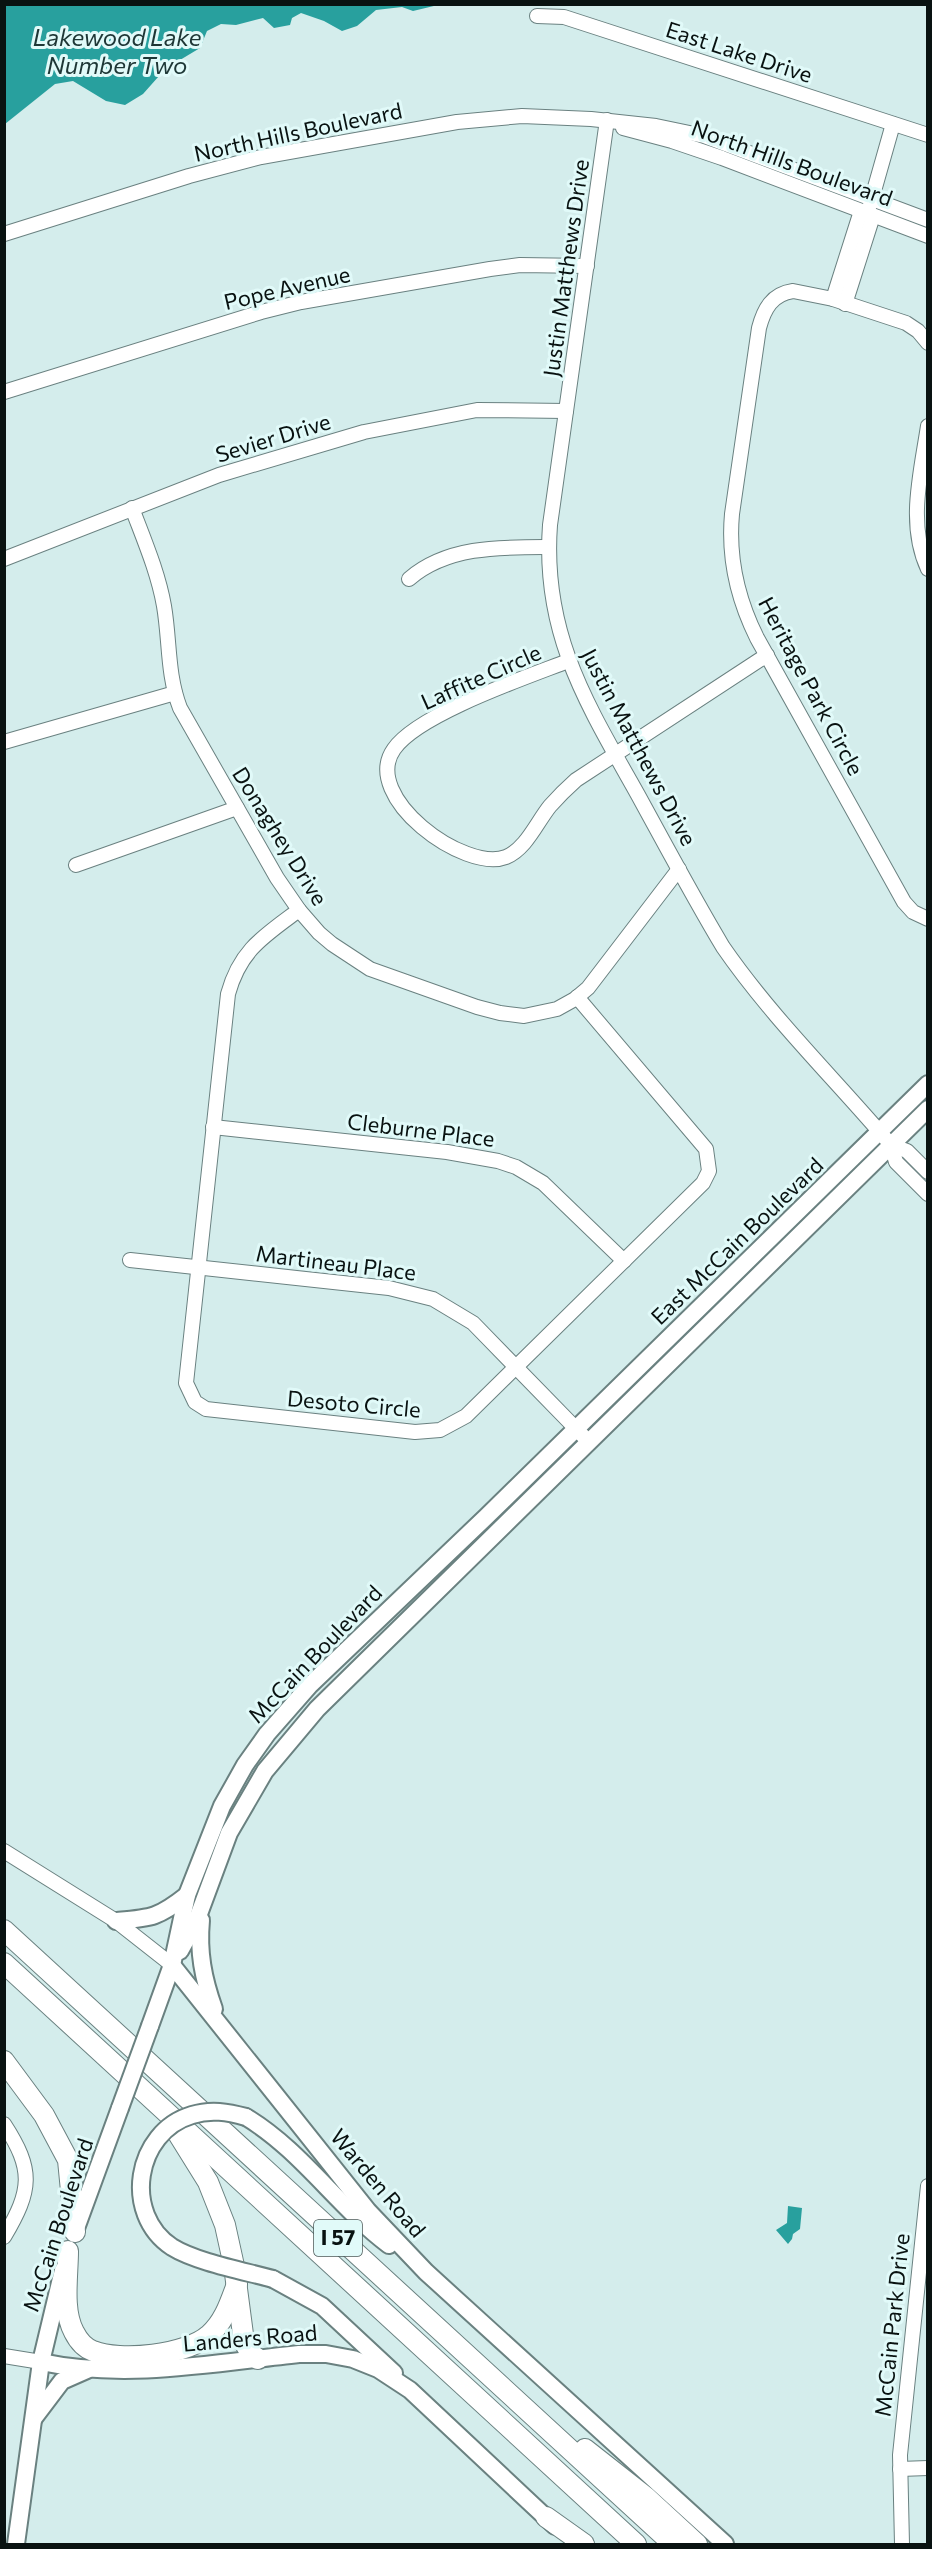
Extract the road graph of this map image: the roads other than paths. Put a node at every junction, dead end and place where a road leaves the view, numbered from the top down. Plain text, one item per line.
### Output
1 (537, 16) dead end
2 (607, 120) junction
3 (893, 124) junction
4 (927, 135) edge
5 (868, 209) junction
6 (927, 220) edge
7 (4, 234) edge
8 (927, 236) edge
9 (587, 266) junction
10 (839, 301) junction
11 (927, 343) edge
12 (4, 392) edge
13 (566, 411) junction
14 (927, 426) edge
15 (132, 508) junction
16 (549, 548) junction
17 (4, 559) edge
18 (927, 569) edge
19 (409, 579) dead end
20 (767, 655) junction
21 (568, 661) junction
22 (175, 693) junction
23 (4, 742) edge
24 (614, 753) junction
25 (237, 808) junction
26 (76, 865) dead end
27 (679, 869) junction
28 (298, 910) junction
29 (927, 919) edge
30 (577, 997) junction
31 (927, 1084) edge
32 (927, 1109) edge
33 (213, 1127) junction
34 (886, 1138) junction
35 (927, 1172) edge
36 (927, 1194) edge
37 (130, 1260) dead end
38 (624, 1261) junction
39 (198, 1268) junction
40 (516, 1367) junction
41 (576, 1429) junction
42 (588, 1441) junction
43 (4, 1851) edge
44 (187, 1895) junction
45 (202, 1906) junction
46 (116, 1921) junction
47 (4, 1930) edge
48 (4, 1963) edge
49 (172, 1965) junction
50 (219, 2024) junction
51 (4, 2061) edge
52 (163, 2109) junction
53 (4, 2124) edge
54 (927, 2186) edge
55 (75, 2232) junction
56 (4, 2236) edge
57 (68, 2251) junction
58 (426, 2272) junction
59 (237, 2284) junction
60 (4, 2356) edge
61 (258, 2359) junction
62 (41, 2362) junction
63 (88, 2369) junction
64 (486, 2374) junction
65 (410, 2390) junction
66 (32, 2421) junction
67 (927, 2468) edge
68 (900, 2469) junction
69 (546, 2517) junction
70 (16, 2544) edge
71 (575, 2544) edge
72 (584, 2544) edge
73 (636, 2544) edge
74 (673, 2544) edge
75 (697, 2544) edge
76 (725, 2544) edge
77 (902, 2544) edge

1 - 3 street, East Lake Drive
2 - 5 street, North Hills Boulevard
2 - 7 street, North Hills Boulevard
2 - 9 street, Justin Matthews Drive
3 - 4 street, East Lake Drive
3 - 5 street
5 - 6 street, North Hills Boulevard
5 - 8 street, North Hills Boulevard
5 - 10 street
9 - 12 street, Pope Avenue
9 - 13 street, Justin Matthews Drive
10 - 11 street, Heritage Park Circle
10 - 20 street, Heritage Park Circle
13 - 15 street, Sevier Drive
13 - 16 street, Justin Matthews Drive
14 - 18 street
15 - 17 street, Sevier Drive
15 - 22 street, Donaghey Drive
16 - 19 street
16 - 21 street, Justin Matthews Drive
20 - 24 street, Laffite Circle
20 - 29 street, Heritage Park Circle
21 - 24 street, Justin Matthews Drive
21 - 24 street, Laffite Circle
22 - 23 street
22 - 25 street, Donaghey Drive
24 - 27 street, Justin Matthews Drive
25 - 26 street
25 - 28 street, Donaghey Drive
27 - 30 street, Donaghey Drive
27 - 34 street, Justin Matthews Drive
28 - 30 street, Donaghey Drive
28 - 33 street, Desoto Circle
30 - 38 street, Desoto Circle
31 - 34 main road, East McCain Boulevard
32 - 34 main road, East McCain Boulevard
33 - 38 street, Cleburne Place
33 - 39 street, Desoto Circle
34 - 35 street
34 - 36 street
34 - 41 main road, East McCain Boulevard
34 - 42 main road, East McCain Boulevard
37 - 39 street, Martineau Place
38 - 40 street, Desoto Circle
39 - 40 street, Martineau Place
39 - 40 street, Desoto Circle
40 - 41 street, Martineau Place
41 - 42 street, Martineau Place
41 - 44 main road, McCain Boulevard
42 - 45 main road, McCain Boulevard
43 - 46 street, Warden Road
44 - 46 main road
44 - 49 main road, McCain Boulevard
45 - 49 main road, McCain Boulevard
45 - 50 main road
46 - 49 street, Warden Road
47 - 64 highway, I 57
48 - 52 highway, I 57
49 - 50 main road, Warden Road
49 - 55 main road, McCain Boulevard, bridge
50 - 58 main road, Warden Road
51 - 55 highway
52 - 59 highway
52 - 73 highway, I 57
53 - 56 street
54 - 68 street, McCain Park Drive
55 - 57 main road, McCain Boulevard
57 - 59 highway
57 - 62 main road, McCain Boulevard
58 - 65 main road, bridge
58 - 76 main road, Warden Road
59 - 61 highway
60 - 62 street, Landers Road
61 - 63 main road, Landers Road
61 - 65 main road, Landers Road
62 - 63 main road, Landers Road
62 - 66 main road, McCain Boulevard
63 - 66 main road
64 - 74 highway, I 57
64 - 75 highway
65 - 69 main road, Landers Road
66 - 70 main road, McCain Boulevard
67 - 68 street
68 - 77 street, McCain Park Drive
69 - 71 main road, Landers Road
69 - 72 highway

